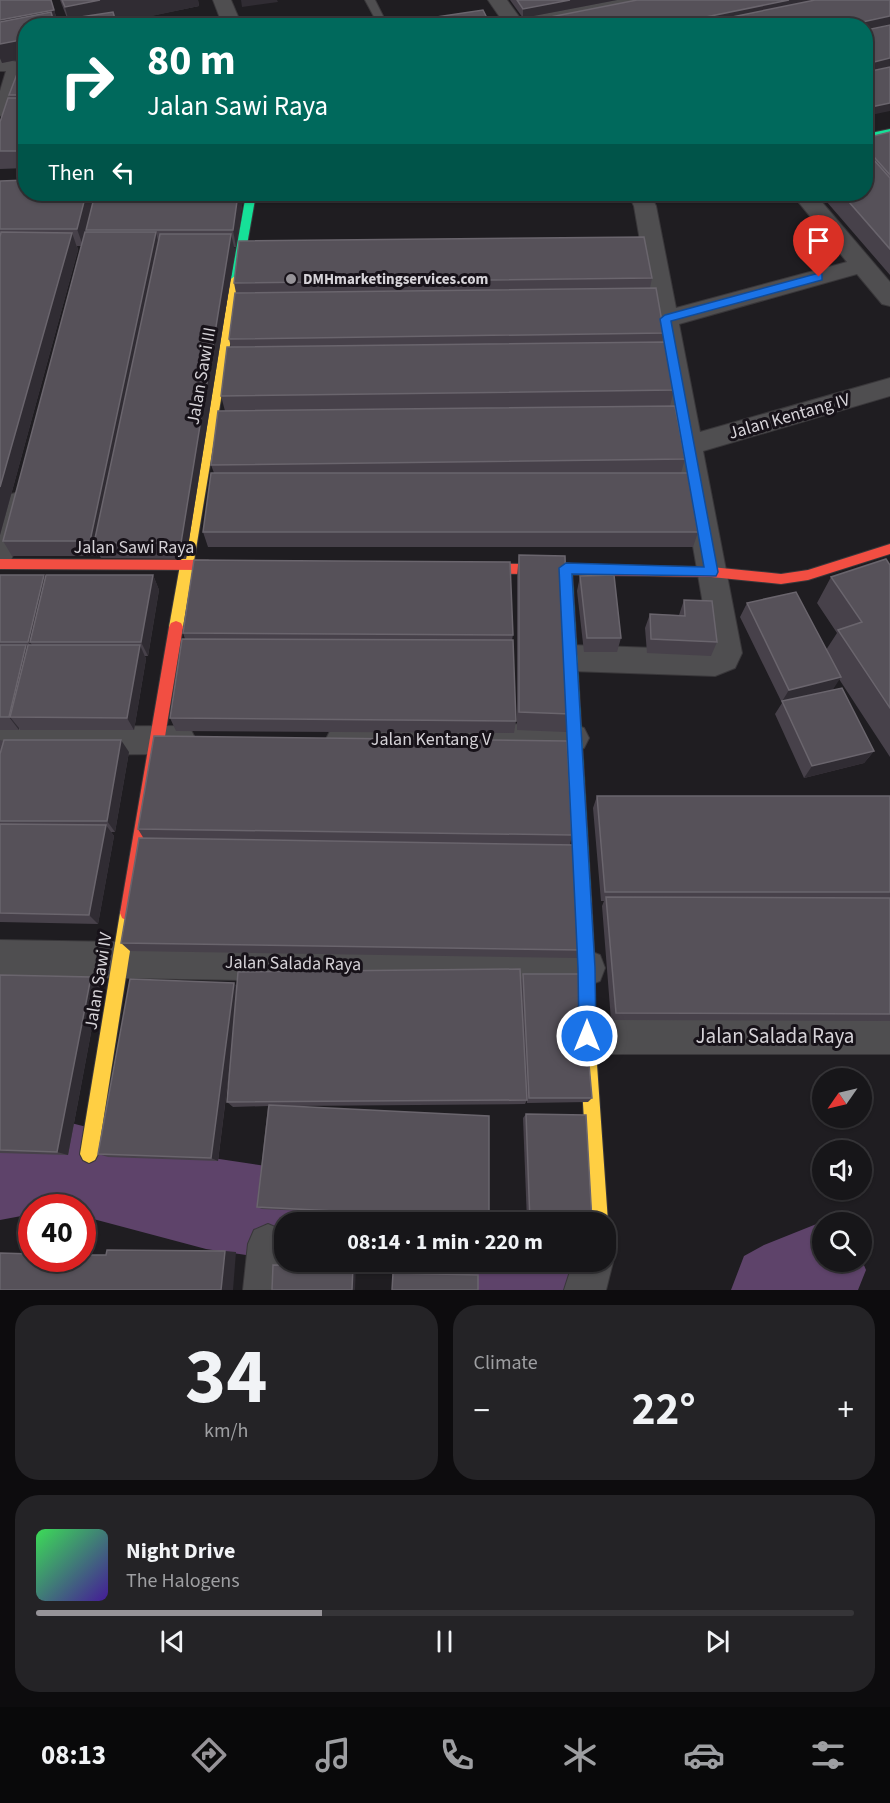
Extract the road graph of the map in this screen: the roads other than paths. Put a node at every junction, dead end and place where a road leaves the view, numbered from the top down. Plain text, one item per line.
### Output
1 (222, 0) edge
2 (370, 0) edge
3 (497, 0) edge
4 (642, 0) edge
5 (230, 18) edge
6 (379, 18) edge
7 (509, 18) edge
8 (554, 18) edge
9 (0, 65) edge
10 (0, 111) edge
11 (890, 132) edge
12 (873, 136) edge
13 (251, 201) edge
14 (642, 201) edge
15 (809, 201) edge
16 (862, 265) junction
17 (890, 298) edge
18 (655, 308) junction
19 (890, 387) edge
20 (688, 446) junction
21 (22, 477) edge
22 (890, 549) edge
23 (0, 556) edge
24 (0, 564) edge
25 (186, 565) junction
26 (222, 565) edge
27 (447, 567) edge
28 (566, 568) junction
29 (711, 572) junction
30 (571, 658) junction
31 (573, 738) junction
32 (311, 739) edge
33 (156, 740) junction
34 (204, 740) edge
35 (0, 741) edge
36 (576, 798) junction
37 (611, 798) edge
38 (0, 958) edge
39 (119, 960) junction
40 (586, 968) junction
41 (587, 1036) junction
42 (890, 1036) edge
43 (89, 1154) dead end
44 (598, 1212) edge
45 (268, 1244) dead end
46 (590, 1272) edge
47 (264, 1290) edge
48 (585, 1290) edge

1 - 5 street
2 - 6 lane
3 - 7 street
4 - 8 street
9 - 10 street
11 - 12 street
13 - 25 street, Jalan Sawi III
14 - 18 street
15 - 16 street
16 - 17 street
16 - 18 street
18 - 20 street
19 - 20 street, Jalan Kentang IV
20 - 29 street
21 - 23 street
22 - 29 street
24 - 25 street, Jalan Sawi Raya
25 - 26 street, Jalan Sawi Raya
25 - 33 street, Jalan Sawi IV
27 - 28 street
28 - 29 street
28 - 30 street
29 - 30 street
30 - 31 street
31 - 32 street, Jalan Kentang V
31 - 36 street
33 - 34 street
33 - 35 street
33 - 39 street, Jalan Sawi IV
36 - 37 street
36 - 40 street
38 - 39 street, Jalan Salada Raya
39 - 40 street, Jalan Salada Raya
39 - 43 street, Jalan Sawi IV
40 - 41 street
41 - 42 street, Jalan Salada Raya
41 - 44 street
45 - 47 street
46 - 48 street

